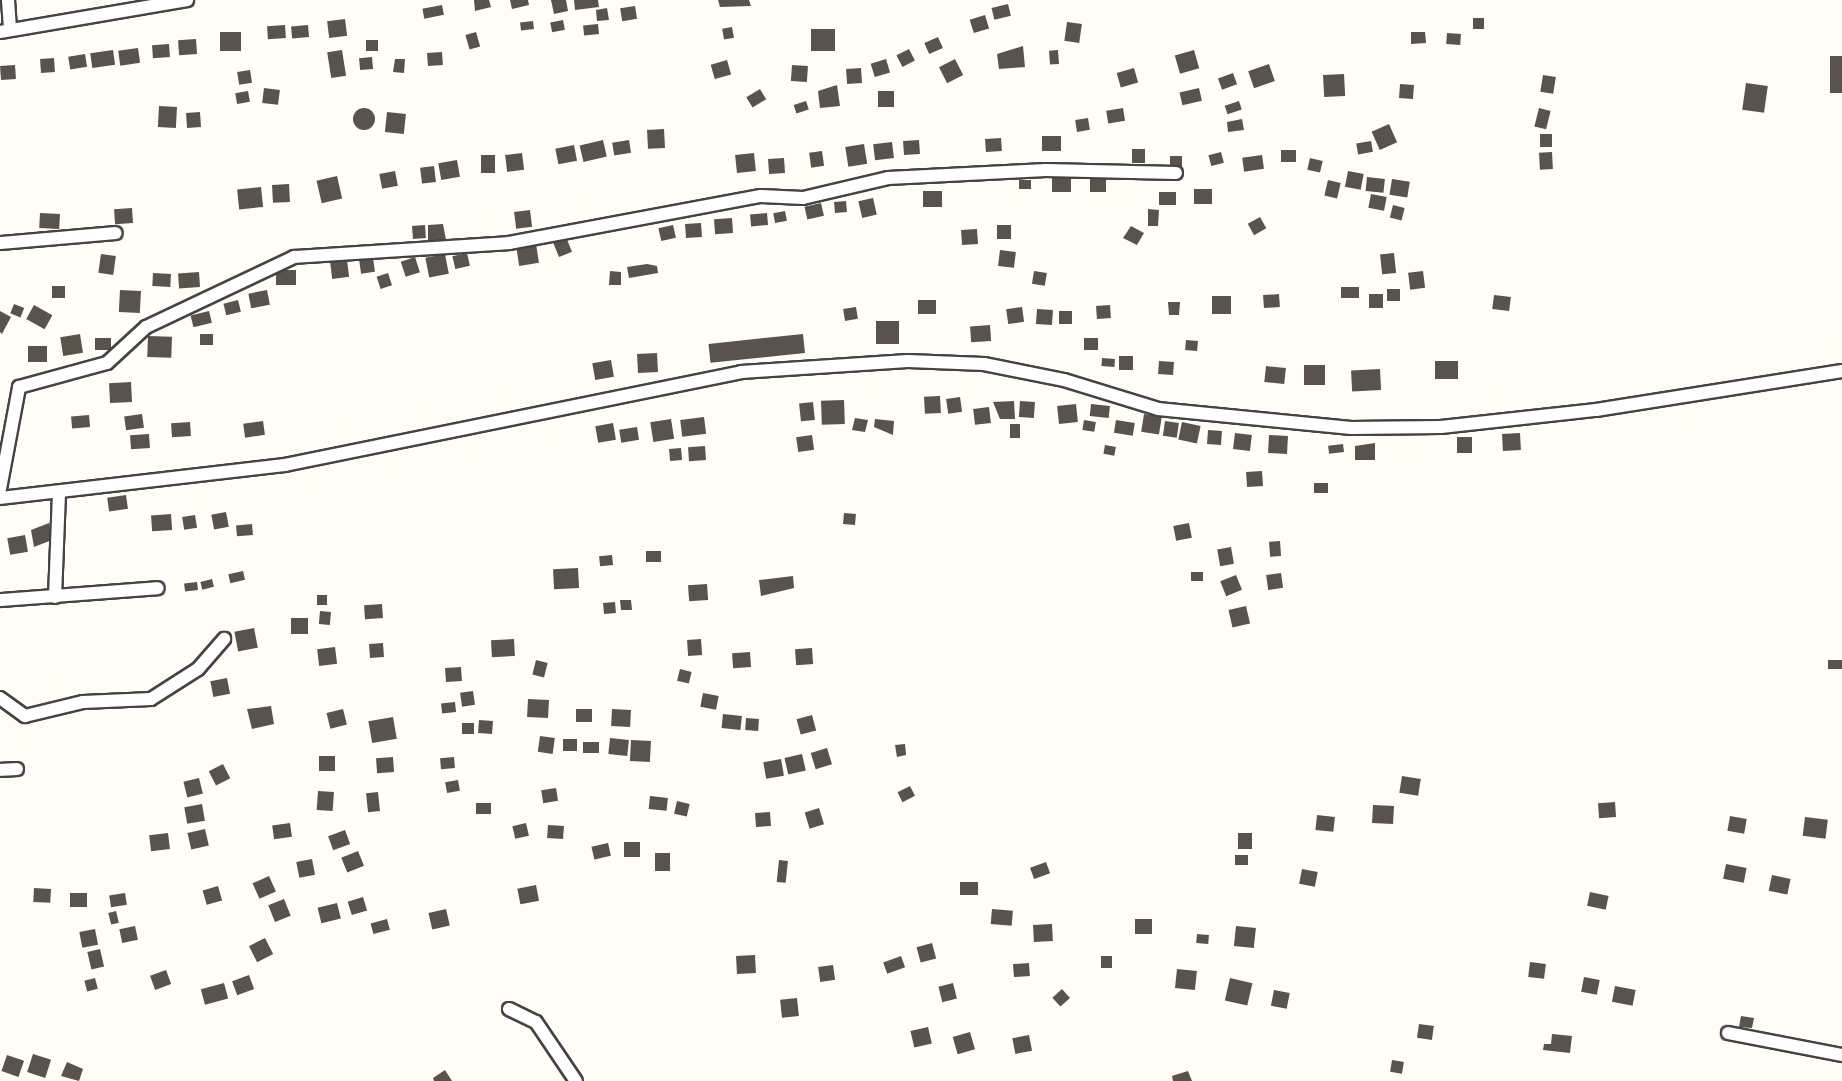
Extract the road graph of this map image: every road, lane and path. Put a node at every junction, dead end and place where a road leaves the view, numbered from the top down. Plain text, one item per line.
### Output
1 (8, 0) edge
2 (187, 0) edge
3 (5, 31) edge
4 (1176, 173) dead end
5 (116, 233) dead end
6 (0, 243) edge
7 (1842, 371) edge
8 (0, 489) edge
9 (59, 493) junction
10 (0, 498) edge
11 (158, 588) dead end
12 (55, 597) junction
13 (0, 600) edge
14 (224, 639) dead end
15 (0, 698) edge
16 (17, 769) dead end
17 (0, 770) edge
18 (509, 1009) dead end
19 (1728, 1033) dead end
20 (1842, 1055) edge
21 (576, 1081) edge

1 - 3 street
2 - 3 street
4 - 8 street
5 - 6 street
7 - 9 street
9 - 10 street
9 - 12 street
11 - 12 street
12 - 13 street
14 - 15 street
16 - 17 street
18 - 21 street
19 - 20 street

